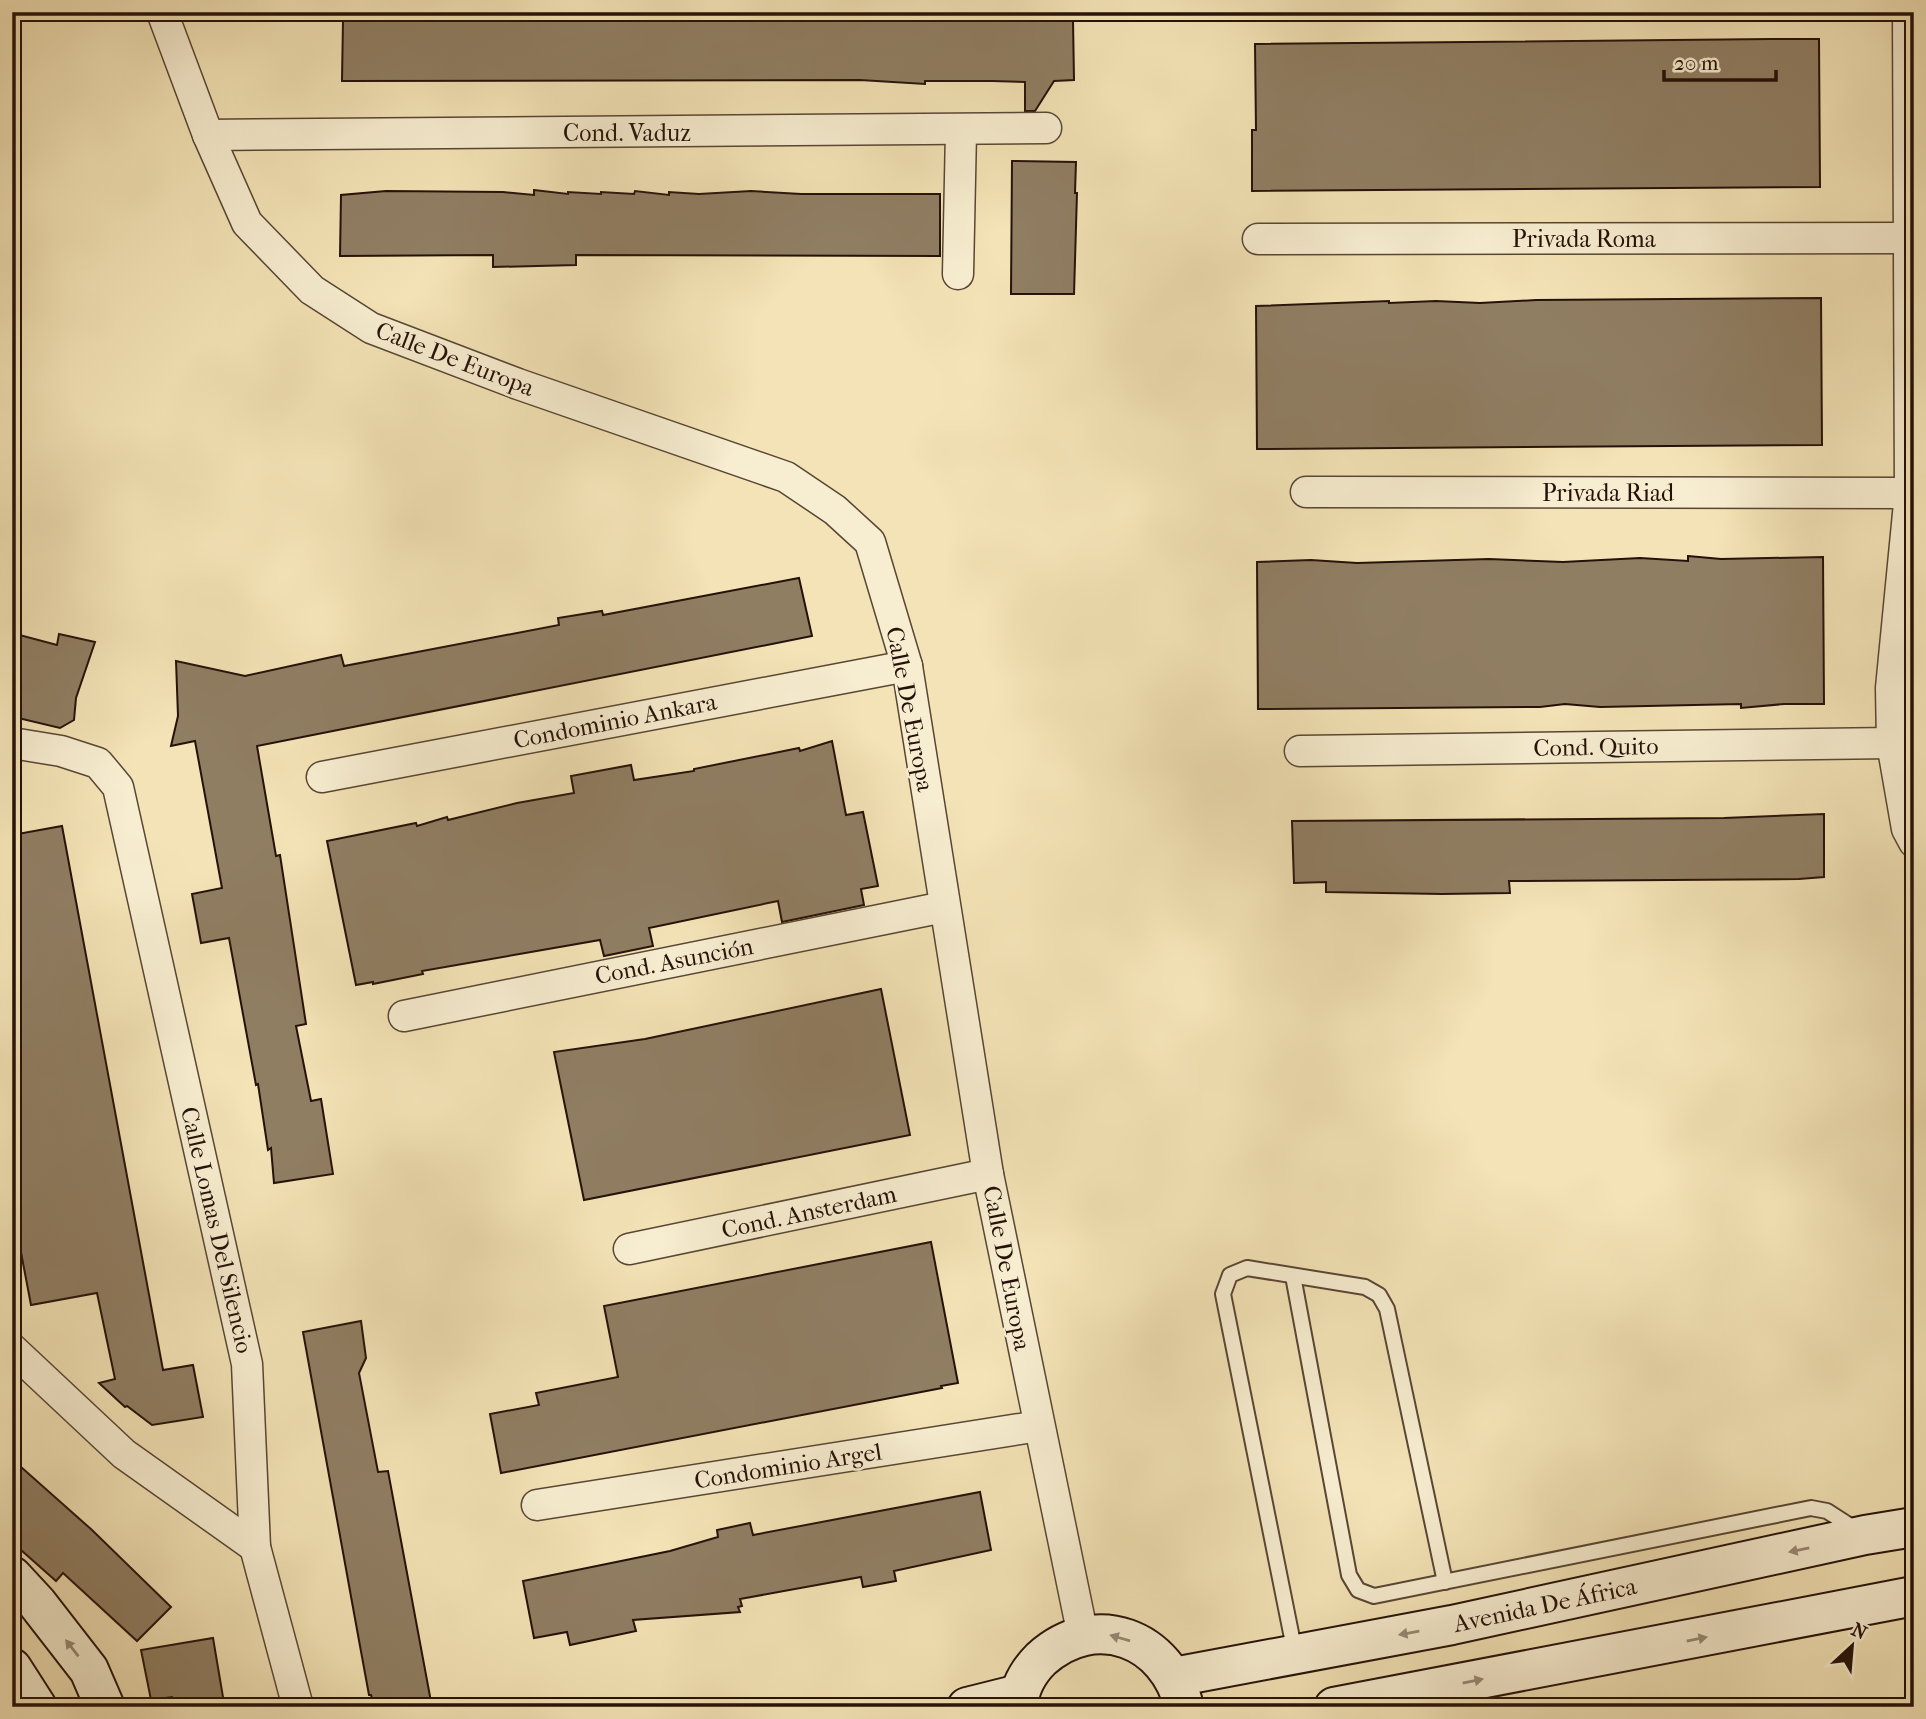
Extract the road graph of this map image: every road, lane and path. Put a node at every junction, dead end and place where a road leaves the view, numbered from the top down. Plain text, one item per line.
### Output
1 (162, 12) edge
2 (1908, 12) edge
3 (1046, 128) dead end
4 (961, 131) junction
5 (208, 135) junction
6 (1912, 192) edge
7 (1910, 238) junction
8 (1258, 239) dead end
9 (958, 274) dead end
10 (1912, 455) edge
11 (1306, 492) dead end
12 (1910, 494) junction
13 (907, 666) junction
14 (1903, 688) edge
15 (12, 743) edge
16 (1892, 743) junction
17 (1300, 751) dead end
18 (322, 777) dead end
19 (1914, 842) edge
20 (944, 907) junction
21 (404, 1016) dead end
22 (988, 1174) junction
23 (629, 1249) dead end
24 (1293, 1276) junction
25 (12, 1349) edge
26 (1039, 1426) junction
27 (537, 1506) dead end
28 (1914, 1527) edge
29 (1865, 1535) junction
30 (255, 1547) junction
31 (12, 1576) edge
32 (1445, 1582) junction
33 (1914, 1596) edge
34 (1083, 1636) junction
35 (1295, 1654) junction
36 (12, 1668) edge
37 (1179, 1692) edge
38 (1018, 1700) edge
39 (37, 1707) edge
40 (105, 1707) edge
41 (298, 1707) edge
42 (967, 1707) edge
43 (1334, 1707) edge

1 - 5 street, Calle De Europa
2 - 6 street
3 - 4 street, Cond. Vaduz
4 - 5 street, Cond. Vaduz
4 - 9 street
5 - 13 street, Calle De Europa
6 - 7 street
7 - 8 street, Privada Roma
7 - 10 street
10 - 12 street
11 - 12 street, Privada Riad
12 - 14 street
13 - 18 street, Condominio Ankara
13 - 20 street, Calle De Europa
14 - 16 street
15 - 30 street, Calle Lomas Del Silencio
16 - 17 street, Cond. Quito
16 - 19 street
20 - 21 street, Cond. Asunción
20 - 22 street, Calle De Europa
22 - 23 street, Cond. Ansterdam
22 - 26 street, Calle De Europa
24 - 32 lane
24 - 32 lane
24 - 35 lane
25 - 30 street
26 - 27 street, Condominio Argel
26 - 34 street, Calle De Europa
28 - 29 street, Avenida De África
29 - 32 lane
29 -> 35 street, Avenida De África
30 - 41 street, Calle Lomas Del Silencio
40 -> 31 street
43 -> 33 street
37 -> 34 street
34 - 38 street
35 - 37 street, Avenida De África
36 - 39 street
38 - 42 street

